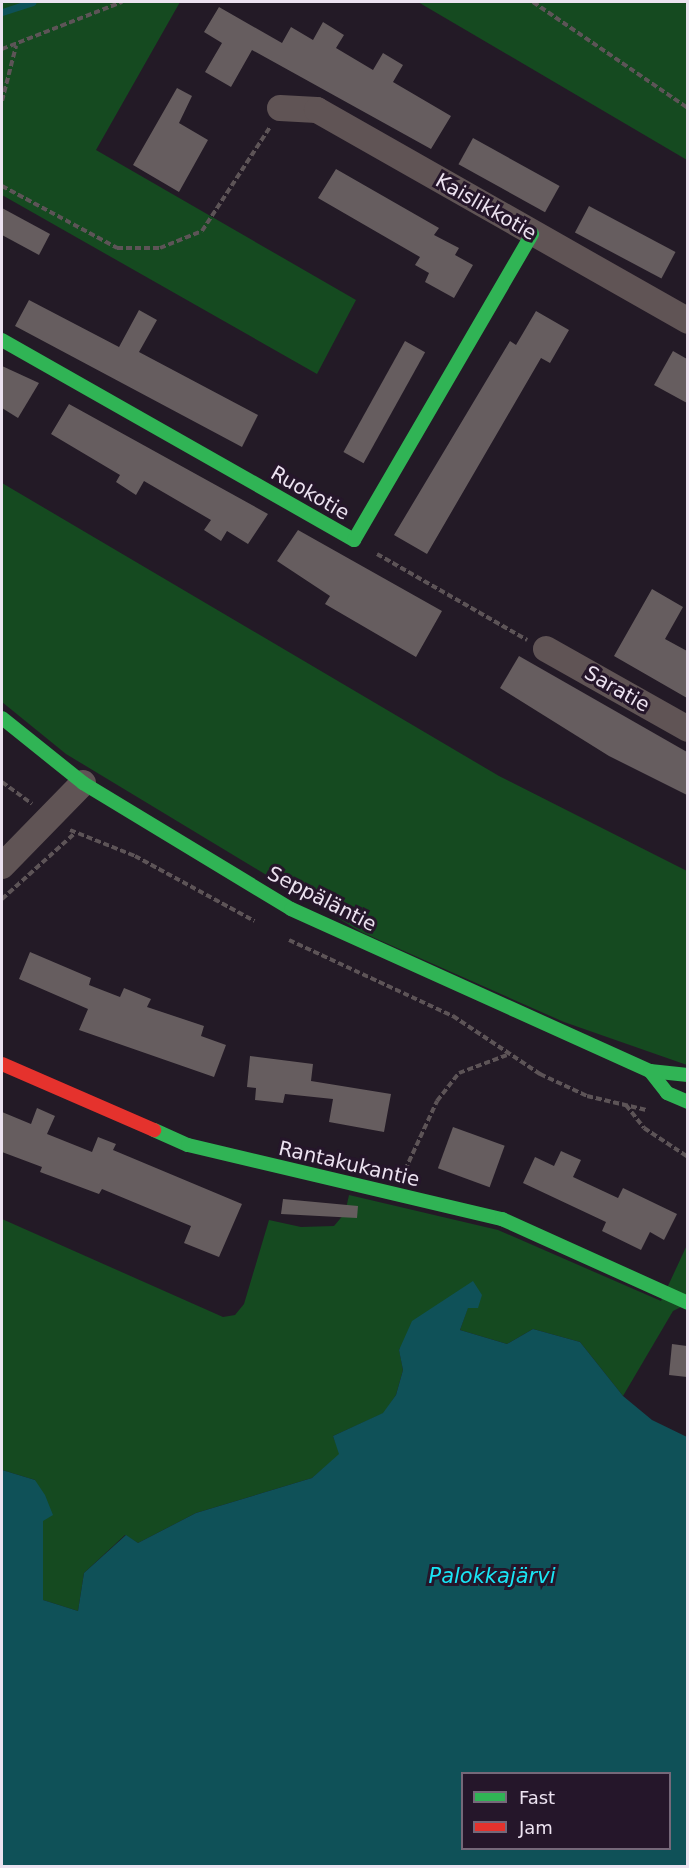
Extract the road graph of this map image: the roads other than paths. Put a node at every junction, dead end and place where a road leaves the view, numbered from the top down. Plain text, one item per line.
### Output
1 (280, 108) road end
2 (532, 234) junction
3 (687, 321) edge
4 (2, 340) edge
5 (546, 649) road end
6 (2, 718) edge
7 (687, 729) edge
8 (83, 783) junction
9 (2, 866) edge
10 (2, 1064) edge
11 (650, 1071) junction
12 (687, 1075) edge
13 (687, 1102) edge
14 (687, 1303) edge

1 - 2 street, Kaislikkotie
2 - 3 street, Kaislikkotie
2 - 4 street, Ruokotie
5 - 7 street, Saratie
6 - 8 street, Seppäläntie
8 - 9 street
8 - 11 street, Seppäläntie
10 - 14 street, Rantakukantie
11 - 12 street, Seppäläntie
11 - 13 street, Seppäläntie

